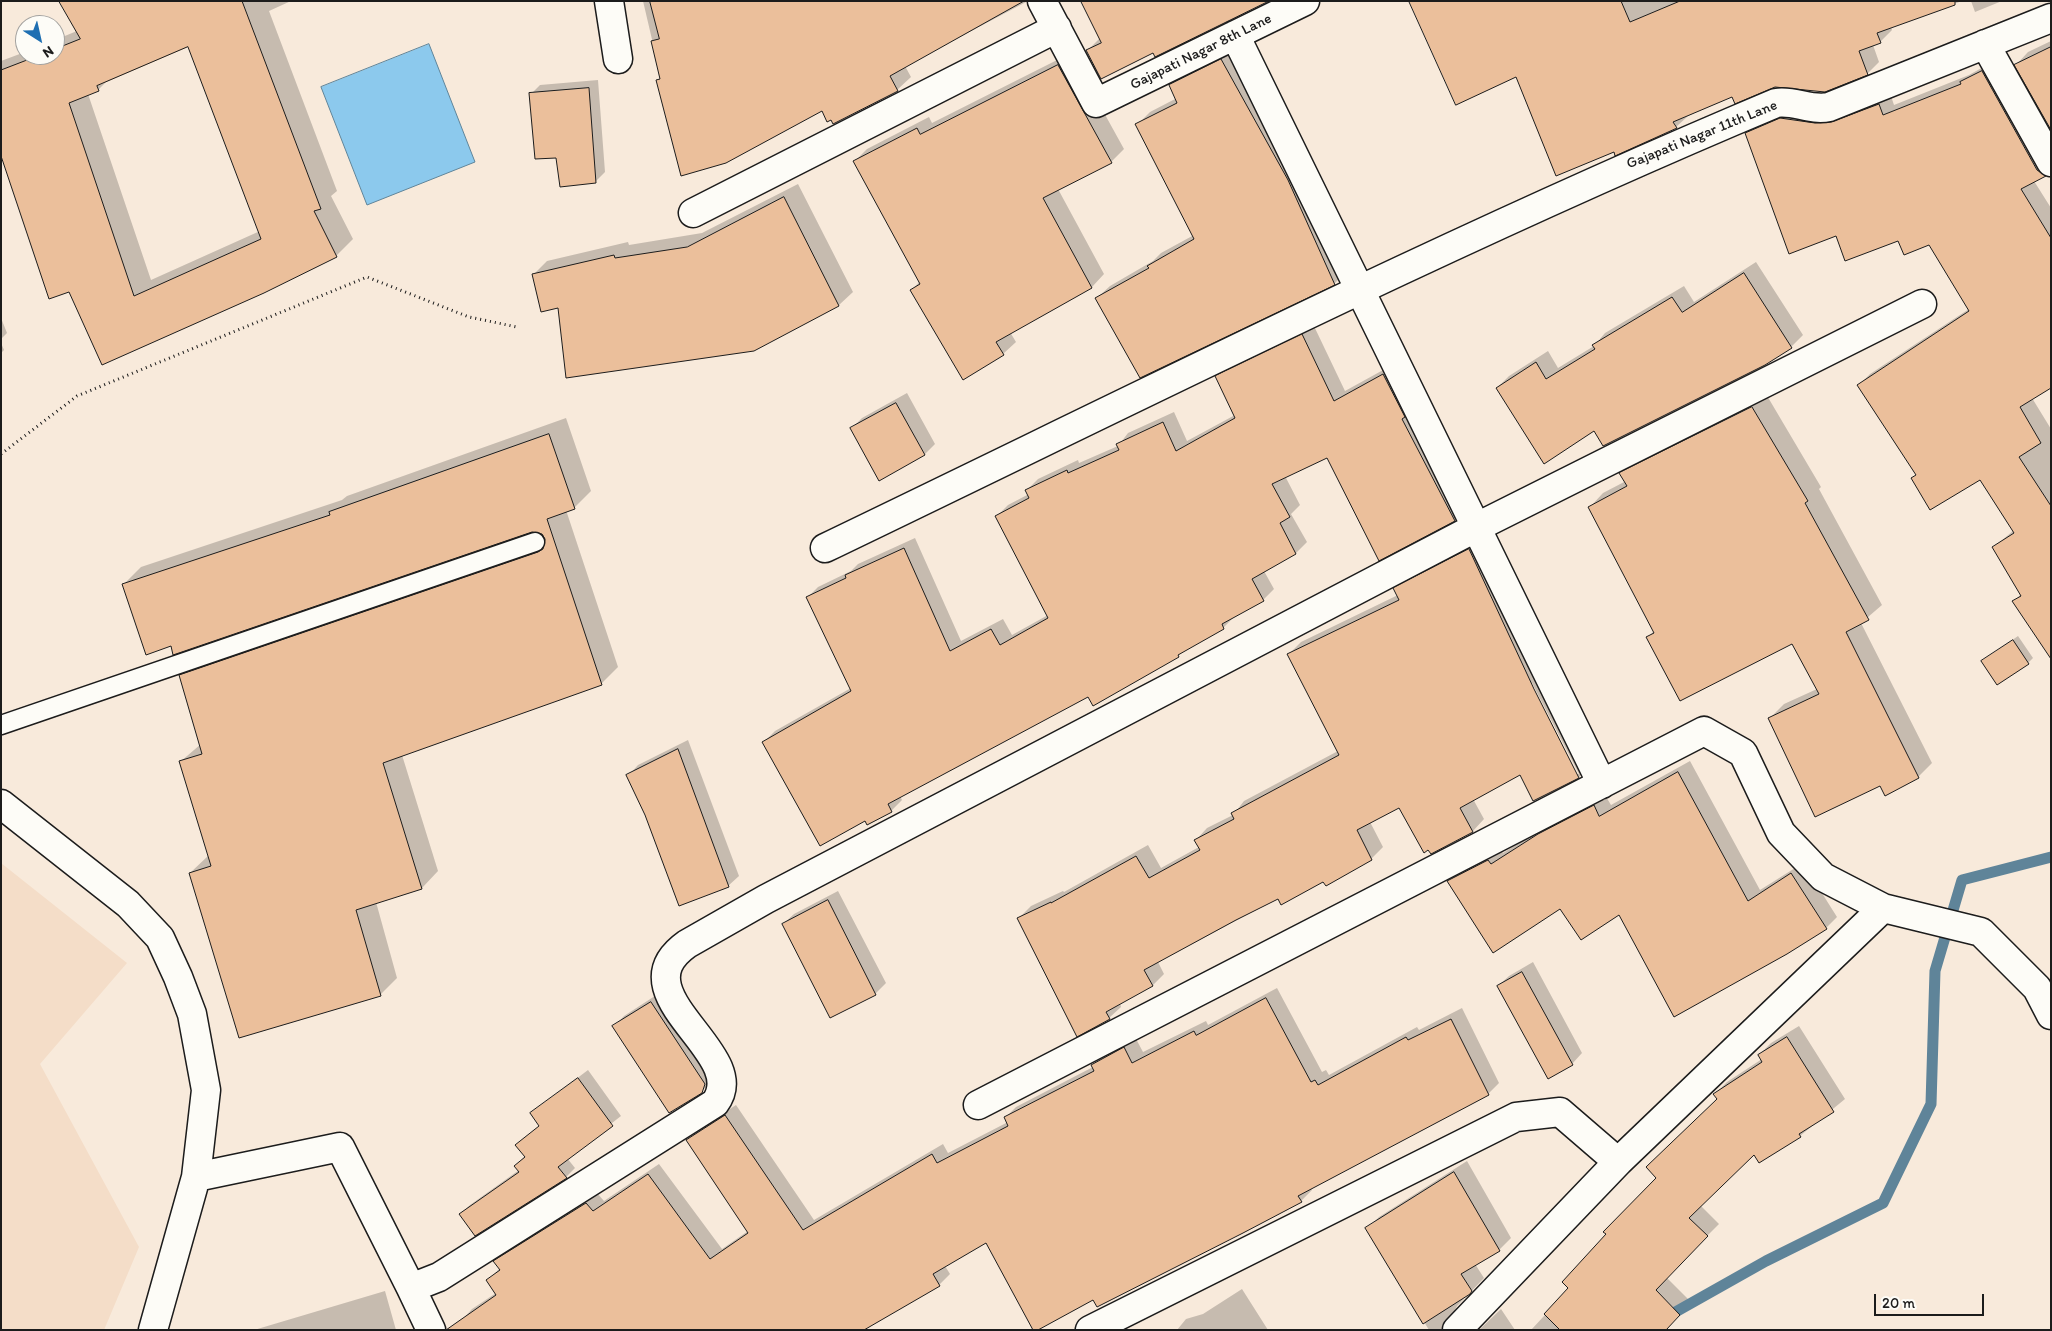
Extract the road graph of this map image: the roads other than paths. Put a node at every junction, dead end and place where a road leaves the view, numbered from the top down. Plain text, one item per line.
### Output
1 (608, 1) edge
2 (1042, 1) edge
3 (1305, 1) edge
4 (2051, 18) edge
5 (1057, 28) junction
6 (1235, 35) junction
7 (1985, 44) junction
8 (618, 59) dead end
9 (2051, 162) edge
10 (693, 213) dead end
11 (1361, 290) junction
12 (1922, 304) dead end
13 (1475, 528) junction
14 (534, 542) dead end
15 (826, 548) dead end
16 (1, 725) edge
17 (1602, 784) junction
18 (1, 804) edge
19 (1883, 908) junction
20 (2051, 1015) edge
21 (978, 1105) dead end
22 (1618, 1162) junction
23 (196, 1177) junction
24 (411, 1288) junction
25 (152, 1330) edge
26 (431, 1330) edge
27 (1090, 1330) edge
28 (1457, 1330) edge

1 - 8 street
2 - 5 street
3 - 6 street, Gajapati Nagar 8th Lane
4 - 7 street, Gajapati Nagar 11th Lane
5 - 6 street, Gajapati Nagar 8th Lane
5 - 10 street
6 - 11 street
7 - 9 street
7 - 11 street, Gajapati Nagar 11th Lane
11 - 13 street
11 - 15 street, Gajapati Nagar 11th Lane
12 - 13 street
13 - 17 street
13 - 24 street
14 - 16 lane
17 - 19 street
17 - 21 street
18 - 23 street
19 - 20 street
19 - 22 street
22 - 27 street
22 - 28 street
23 - 24 street
23 - 25 street
24 - 26 street

